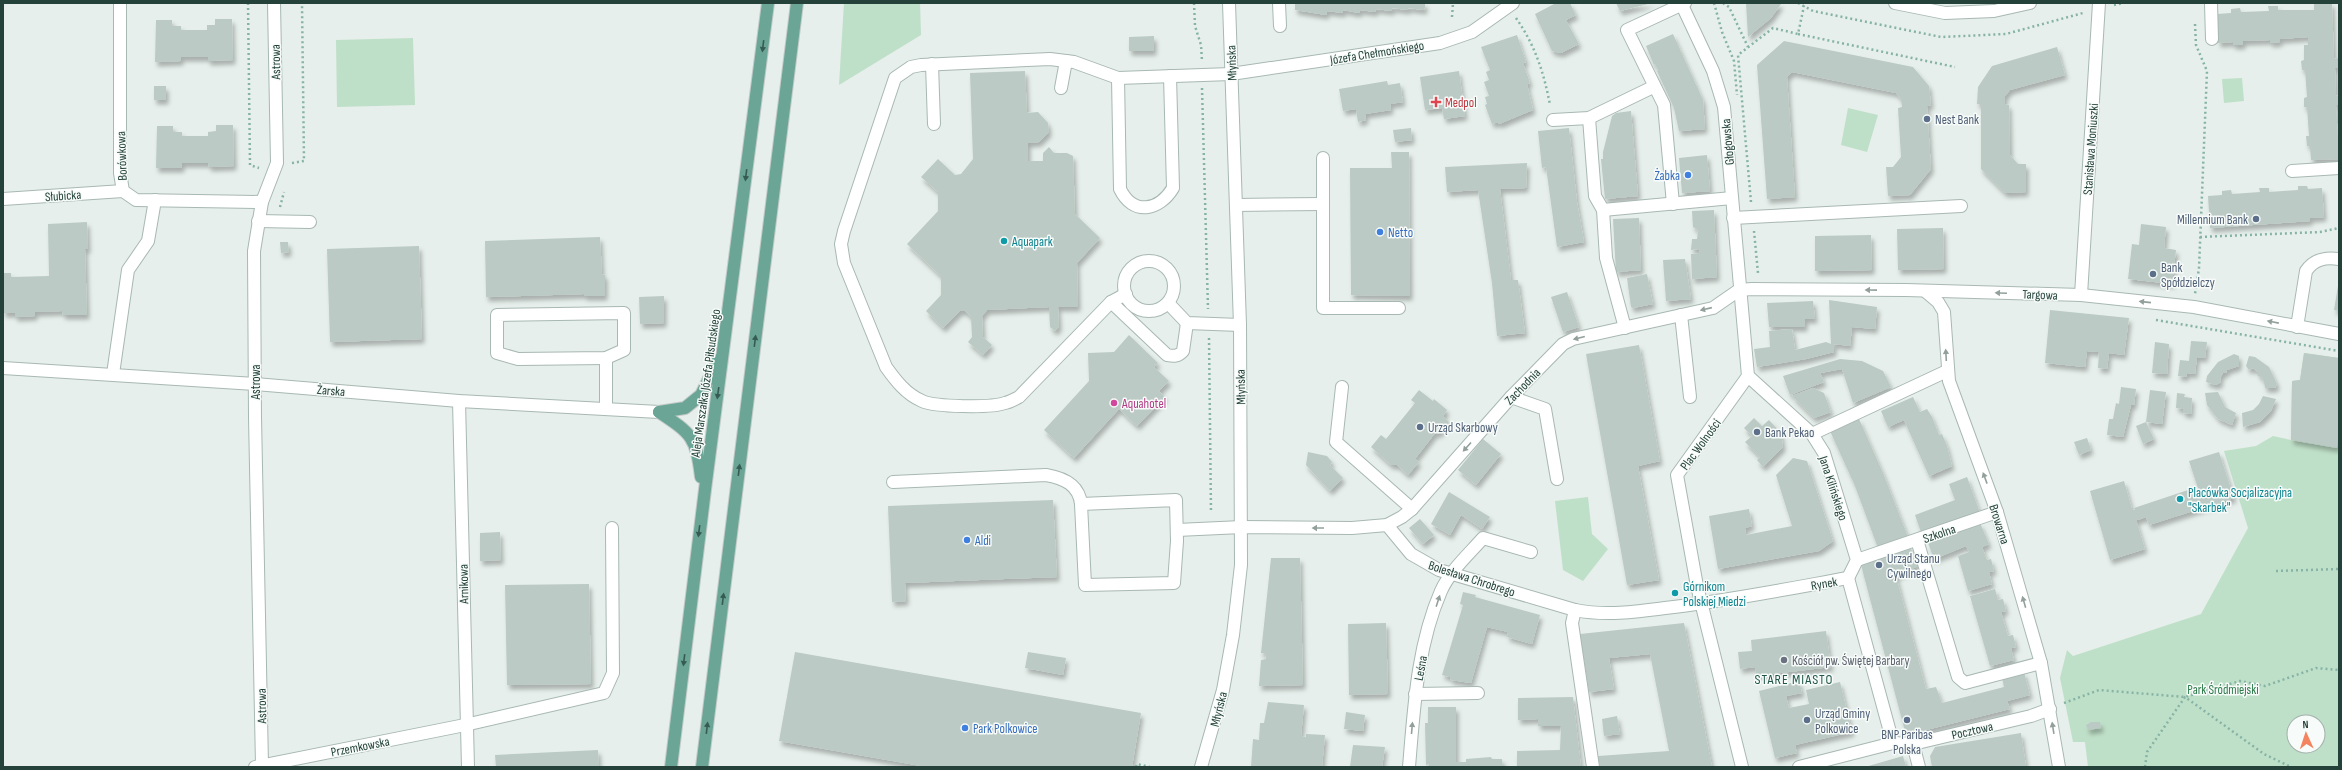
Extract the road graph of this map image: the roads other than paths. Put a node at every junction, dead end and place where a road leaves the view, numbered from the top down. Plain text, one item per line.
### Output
1 (120, 3) edge
2 (274, 3) edge
3 (768, 3) edge
4 (797, 3) edge
5 (1229, 3) edge
6 (1279, 3) edge
7 (1513, 3) edge
8 (1683, 3) edge
9 (1895, 3) edge
10 (2030, 3) edge
11 (2098, 3) edge
12 (2211, 3) edge
13 (1926, 6) edge
14 (1280, 26) dead end
15 (2212, 39) dead end
16 (1066, 61) junction
17 (932, 64) junction
18 (1231, 74) junction
19 (1170, 76) junction
20 (1118, 78) junction
21 (1653, 87) junction
22 (1060, 88) dead end
23 (1589, 118) junction
24 (1553, 120) road end
25 (934, 124) dead end
26 (1323, 158) dead end
27 (2339, 168) edge
28 (2292, 171) dead end
29 (122, 191) junction
30 (1732, 198) junction
31 (3, 199) edge
32 (155, 200) junction
33 (262, 202) junction
34 (1323, 204) junction
35 (1673, 204) junction
36 (1236, 205) junction
37 (1961, 206) dead end
38 (1603, 210) junction
39 (1734, 218) junction
40 (258, 220) junction
41 (310, 222) dead end
42 (2339, 259) edge
43 (1739, 290) junction
44 (1926, 291) junction
45 (1126, 294) junction
46 (2081, 295) junction
47 (1111, 302) junction
48 (1168, 303) junction
49 (1399, 308) dead end
50 (1681, 315) junction
51 (1187, 323) junction
52 (1240, 325) junction
53 (2297, 327) junction
54 (1625, 328) junction
55 (2339, 334) edge
56 (726, 340) junction
57 (606, 358) junction
58 (3, 368) edge
59 (1947, 371) junction
60 (113, 374) junction
61 (1748, 376) junction
62 (255, 384) junction
63 (1342, 387) dead end
64 (1511, 397) junction
65 (1690, 397) dead end
66 (459, 400) junction
67 (606, 409) junction
68 (659, 412) junction
69 (1812, 434) junction
70 (1557, 479) dead end
71 (893, 482) dead end
72 (703, 492) junction
73 (1081, 504) junction
74 (1412, 509) junction
75 (1997, 512) junction
76 (1387, 525) junction
77 (1242, 527) junction
78 (612, 528) dead end
79 (1177, 530) junction
80 (1917, 540) junction
81 (1531, 552) dead end
82 (1857, 560) junction
83 (1451, 574) junction
84 (1848, 578) junction
85 (1702, 604) junction
86 (1575, 610) junction
87 (2042, 663) junction
88 (1478, 693) dead end
89 (1415, 694) junction
90 (2050, 709) junction
91 (465, 725) junction
92 (1893, 743) junction
93 (1913, 744) junction
94 (259, 766) edge
95 (468, 767) edge
96 (671, 767) edge
97 (702, 767) edge
98 (1201, 767) edge
99 (1409, 767) edge
100 (1593, 767) edge
101 (1742, 767) edge
102 (1799, 767) edge
103 (1918, 767) edge
104 (2059, 767) edge

1 - 29 street, Borówkowa
2 - 33 street, Astrowa
3 -> 56 main road, Aleja Marszałka Józefa Piłsudskiego
97 -> 4 main road
5 - 18 street, Młyńska
6 - 14 street
7 - 18 street, Józefa Chełmońskiego
8 - 21 street
8 - 30 street, Głogowska
9 - 13 street
10 - 13 street
11 - 46 street, Stanisława Moniuszki
12 - 15 street
16 - 17 street
16 - 20 street
16 - 22 street
17 - 25 street
17 - 47 street
18 - 19 street, Józefa Chełmońskiego
18 - 36 street, Młyńska
19 - 20 street, Józefa Chełmońskiego
19 - 20 street
21 - 23 street
21 - 35 street
23 - 24 street
23 - 38 street
26 - 34 street
27 - 28 street
29 - 31 street, Słubicka
29 - 32 street, Borówkowa
30 - 35 street
30 - 39 street, Głogowska
32 - 33 street, Borówkowa
32 - 60 street
33 - 40 street, Astrowa
34 - 36 street
34 - 49 street
35 - 38 street
36 - 52 street, Młyńska
37 - 39 street
38 - 54 street
39 - 43 street, Głogowska
40 - 41 street
40 - 62 street, Astrowa
42 - 53 street
44 -> 43 street, Targowa
43 -> 50 street, Zachodnia
43 - 61 street
46 -> 44 street, Targowa
59 -> 44 street, Browarna
45 - 47 street
45 - 48 street
45 - 48 street
53 -> 46 street, Targowa
47 - 51 street
48 - 51 street
50 - 54 street, Zachodnia
50 - 65 street
51 - 52 street
52 - 77 street, Młyńska
53 - 55 street, Targowa
54 -> 64 street, Zachodnia
56 - 68 main road
56 -> 72 main road, Aleja Marszałka Józefa Piłsudskiego
57 - 57 street
57 - 67 street
58 - 60 street, Żarska
59 - 69 street
75 -> 59 street, Browarna
60 - 62 street, Żarska
61 - 69 street, Jana Kilińskiego
61 - 85 street, Plac Wolności
62 - 66 street, Żarska
62 - 94 street, Astrowa
63 - 74 street
64 - 70 street
64 -> 74 street, Zachodnia
66 - 67 street, Żarska
66 - 91 street, Arnikowa
67 - 68 street, Żarska
68 - 72 main road
69 - 82 street, Jana Kilińskiego
71 - 73 street
72 -> 96 main road, Aleja Marszałka Józefa Piłsudskiego
73 - 79 street
73 - 79 street
74 - 76 street, Zachodnia
75 - 80 street, Szkolna
87 -> 75 street, Browarna
76 -> 77 street, Zachodnia
76 - 83 street, Bolesława Chrobrego
77 - 79 street, Zachodnia
77 - 98 street, Młyńska
78 - 91 street, Przemkowska
80 - 82 street, Szkolna
80 - 87 street
81 - 83 street, Leśna
82 - 84 street
83 - 86 street, Bolesława Chrobrego
89 -> 83 street, Leśna
84 - 85 street, Rynek
84 - 92 street, Rynek
85 - 86 street
85 - 101 street
86 - 100 street
87 - 90 street, Browarna
88 - 89 street
99 -> 89 street, Leśna
90 - 93 street, Pocztowa
104 -> 90 street, Browarna
91 - 94 street, Przemkowska
91 - 95 street, Arnikowa
92 - 93 street, Pocztowa
92 - 102 street
93 - 103 street

